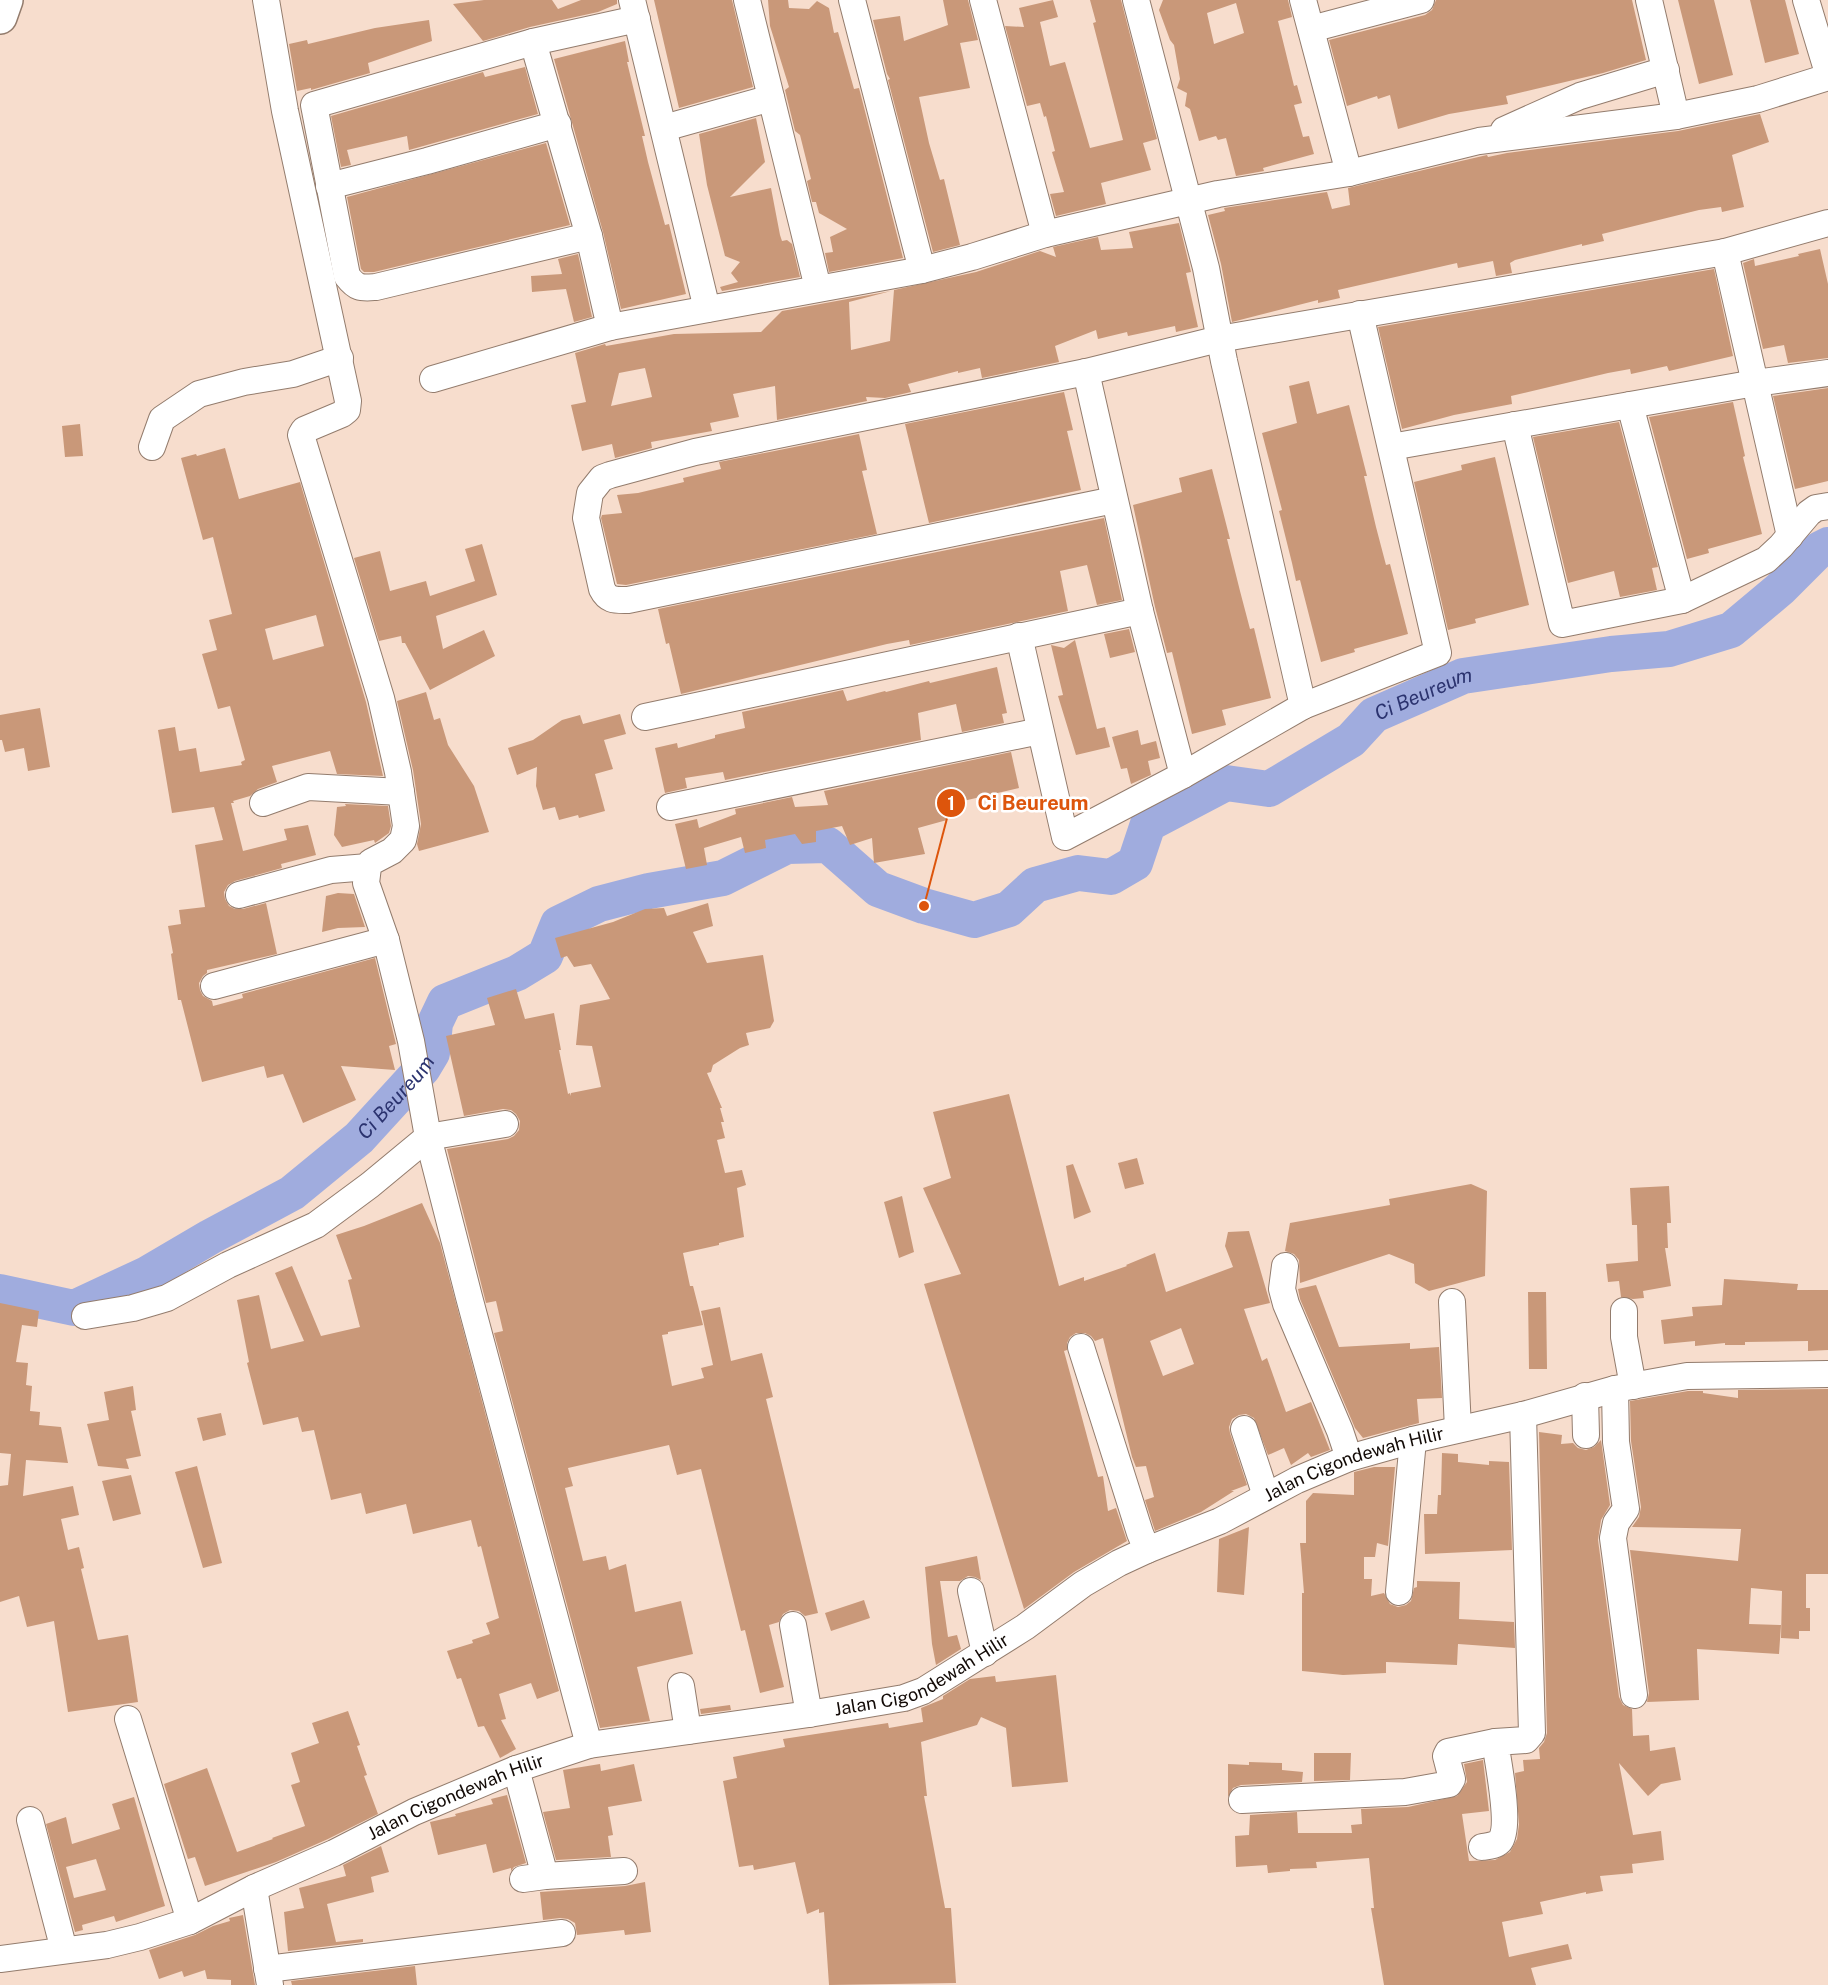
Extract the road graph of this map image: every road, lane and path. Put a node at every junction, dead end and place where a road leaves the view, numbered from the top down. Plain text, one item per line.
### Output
1 (6, 0) edge
2 (266, 0) edge
3 (747, 0) edge
4 (852, 0) edge
5 (983, 0) edge
6 (1136, 0) edge
7 (1303, 0) edge
8 (1421, 0) edge
9 (1649, 0) edge
10 (1806, 0) edge
11 (634, 10) edge
12 (0, 17) edge
13 (1311, 29) junction
14 (533, 42) junction
15 (1666, 70) junction
16 (1828, 75) edge
17 (771, 98) junction
18 (314, 105) junction
19 (285, 111) junction
20 (1676, 116) junction
21 (558, 124) junction
22 (664, 128) junction
23 (1479, 141) junction
24 (1349, 173) junction
25 (329, 186) junction
26 (1188, 200) junction
27 (1828, 224) edge
28 (1045, 234) junction
29 (589, 236) junction
30 (1725, 252) junction
31 (922, 270) junction
32 (818, 288) junction
33 (707, 309) junction
34 (1360, 314) junction
35 (610, 327) junction
36 (1220, 339) junction
37 (340, 358) junction
38 (1086, 372) junction
39 (1828, 373) edge
40 (433, 379) dead end
41 (1755, 383) junction
42 (1630, 405) junction
43 (1515, 424) junction
44 (152, 447) dead end
45 (1391, 447) junction
46 (1114, 500) junction
47 (1828, 506) edge
48 (1790, 536) junction
49 (1682, 600) junction
50 (1140, 611) junction
51 (1019, 636) junction
52 (1303, 706) junction
53 (645, 717) dead end
54 (1040, 731) junction
55 (1183, 775) junction
56 (400, 792) junction
57 (263, 802) dead end
58 (670, 807) dead end
59 (368, 867) junction
60 (239, 895) dead end
61 (386, 940) junction
62 (214, 986) dead end
63 (505, 1124) dead end
64 (428, 1137) junction
65 (1285, 1266) dead end
66 (1452, 1302) dead end
67 (1624, 1311) dead end
68 (85, 1316) dead end
69 (1081, 1347) dead end
70 (1828, 1374) edge
71 (1624, 1387) junction
72 (1585, 1396) junction
73 (1523, 1414) junction
74 (1244, 1429) dead end
75 (1458, 1429) junction
76 (1586, 1435) dead end
77 (1413, 1440) junction
78 (1348, 1458) junction
79 (1266, 1496) junction
80 (1147, 1550) junction
81 (971, 1591) dead end
82 (1399, 1592) dead end
83 (792, 1625) dead end
84 (986, 1653) junction
85 (681, 1686) dead end
86 (1634, 1695) dead end
87 (809, 1714) junction
88 (128, 1719) dead end
89 (688, 1731) junction
90 (1495, 1742) junction
91 (589, 1745) junction
92 (516, 1769) junction
93 (1242, 1800) dead end
94 (30, 1820) dead end
95 (1482, 1847) dead end
96 (624, 1871) dead end
97 (254, 1888) junction
98 (190, 1921) junction
99 (562, 1933) dead end
100 (64, 1950) junction
101 (0, 1959) edge
102 (269, 1977) edge

1 - 12 highway
2 - 19 street
3 - 17 street
4 - 31 street
5 - 28 street
6 - 26 street
7 - 13 street
8 - 13 street
9 - 15 street
10 - 16 street
11 - 14 street
11 - 22 street
13 - 24 street
14 - 18 street
14 - 21 street
15 - 20 street
15 - 23 street
16 - 20 street
17 - 22 street
17 - 32 street
18 - 19 street
18 - 25 street
19 - 37 street
20 - 23 street
21 - 25 street
21 - 29 street
22 - 33 street
23 - 24 street
24 - 26 street
25 - 29 street
26 - 28 street
26 - 36 street
27 - 30 street
28 - 31 street
29 - 35 street
30 - 34 street
30 - 41 street
31 - 32 street
32 - 33 street
33 - 35 street
34 - 36 street
34 - 45 street
35 - 40 street
36 - 38 street
36 - 52 street
37 - 44 street
37 - 56 street
38 - 46 street
38 - 46 street
39 - 41 street
41 - 42 street
41 - 48 street
42 - 43 street
42 - 49 street
43 - 45 street
43 - 49 street
45 - 52 street
46 - 50 street
47 - 48 street
48 - 49 street
50 - 51 street
50 - 55 street
51 - 53 street
51 - 54 street
52 - 55 street
54 - 55 street
54 - 58 street
56 - 57 street
56 - 59 street
59 - 60 street
59 - 61 street
61 - 62 street
61 - 64 street
63 - 64 street
64 - 68 street
64 - 91 street
65 - 78 street
66 - 75 street
67 - 71 street
69 - 80 street
70 - 71 street, Jalan Cigondewah Hilir
71 - 72 street, Jalan Cigondewah Hilir
71 - 86 street
72 - 73 street, Jalan Cigondewah Hilir
72 - 76 street
73 - 75 street, Jalan Cigondewah Hilir
73 - 90 street
74 - 79 street
75 - 77 street, Jalan Cigondewah Hilir
77 - 78 street, Jalan Cigondewah Hilir
77 - 82 street
78 - 79 street, Jalan Cigondewah Hilir
79 - 80 street, Jalan Cigondewah Hilir
80 - 84 street, Jalan Cigondewah Hilir
81 - 84 street
83 - 87 street
84 - 87 street, Jalan Cigondewah Hilir
85 - 89 street
87 - 89 street, Jalan Cigondewah Hilir
88 - 98 street
89 - 91 street, Jalan Cigondewah Hilir
90 - 93 street
90 - 95 street
91 - 92 street, Jalan Cigondewah Hilir
92 - 96 street
92 - 97 street, Jalan Cigondewah Hilir
94 - 100 street
97 - 98 street, Jalan Cigondewah Hilir
97 - 102 street
98 - 100 street, Jalan Cigondewah Hilir
99 - 102 street
100 - 101 street, Jalan Cigondewah Hilir

